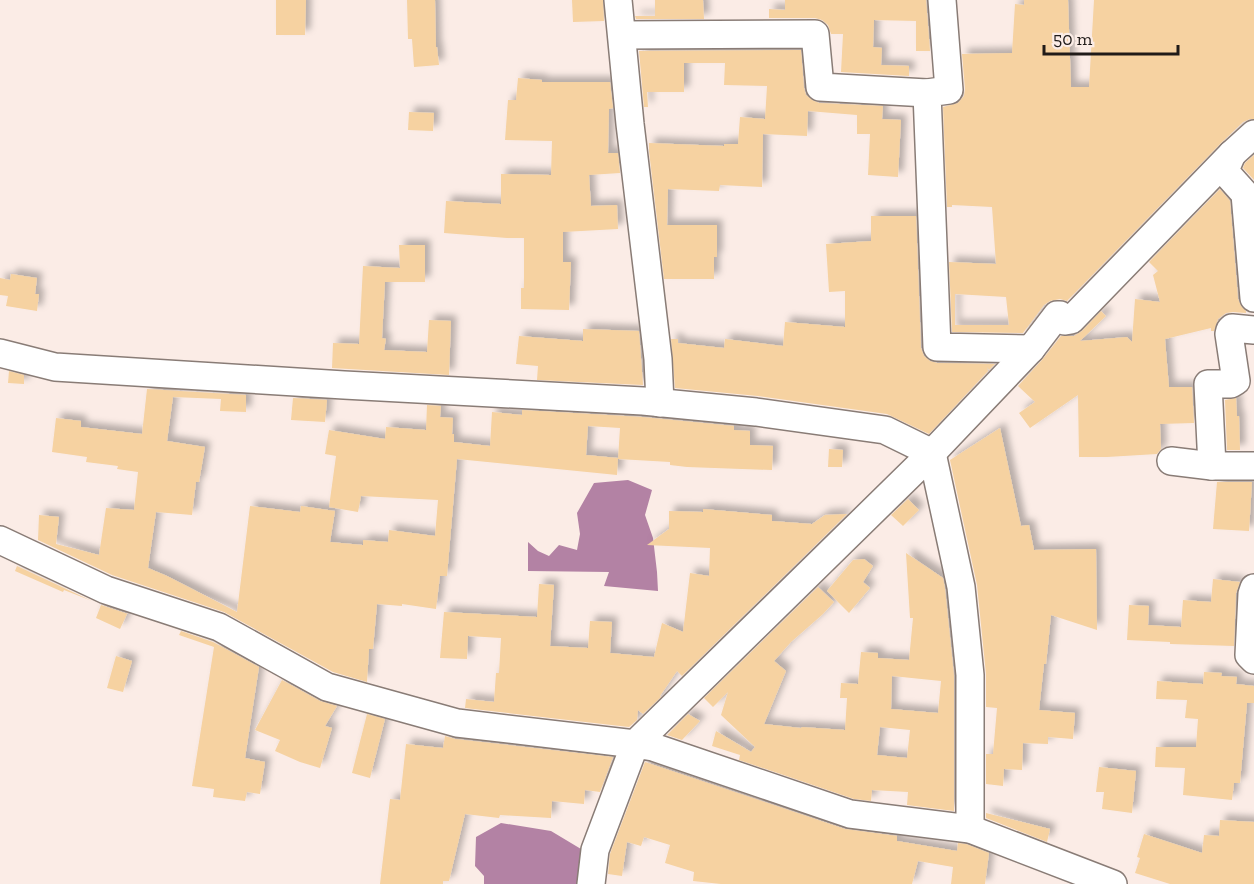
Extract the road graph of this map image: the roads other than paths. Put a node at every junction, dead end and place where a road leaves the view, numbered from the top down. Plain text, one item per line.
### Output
1 (618, 0) edge
2 (942, 0) edge
3 (622, 35) junction
4 (927, 93) junction
5 (1254, 134) edge
6 (1232, 154) junction
7 (1254, 298) edge
8 (1254, 330) edge
9 (1031, 349) junction
10 (0, 353) edge
11 (660, 403) junction
12 (932, 453) junction
13 (1171, 461) dead end
14 (1212, 466) junction
15 (1254, 466) edge
16 (0, 540) edge
17 (1254, 588) edge
18 (1254, 660) edge
19 (635, 744) junction
20 (970, 829) junction
21 (591, 884) edge
22 (1113, 884) edge

1 - 3 street
2 - 4 street
3 - 4 street
3 - 11 street
4 - 9 street
5 - 6 street
6 - 7 street
6 - 9 street
8 - 14 street
9 - 12 street
10 - 11 street
11 - 12 street
12 - 19 street
12 - 20 street
13 - 14 street
14 - 15 street
16 - 19 street
17 - 18 street
19 - 20 street
19 - 21 street
20 - 22 street

